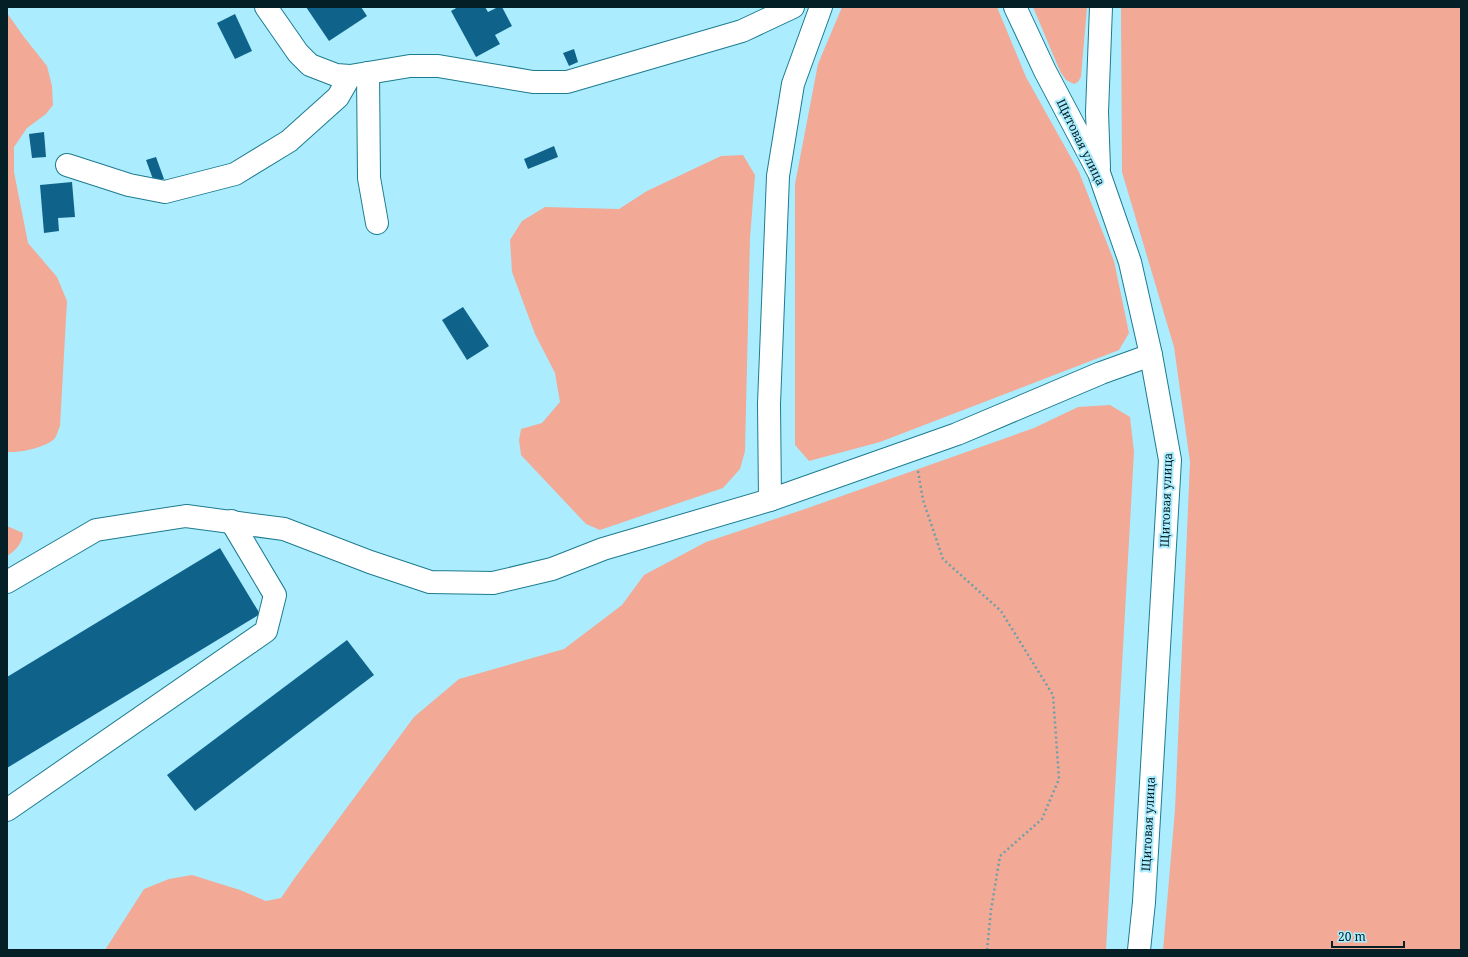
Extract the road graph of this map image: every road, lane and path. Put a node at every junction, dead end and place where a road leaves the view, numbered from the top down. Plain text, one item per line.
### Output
1 (266, 7) edge
2 (793, 7) edge
3 (821, 7) edge
4 (1016, 7) edge
5 (1101, 7) edge
6 (359, 74) junction
7 (67, 165) dead end
8 (1099, 173) junction
9 (377, 222) dead end
10 (1151, 355) junction
11 (914, 449) junction
12 (770, 500) junction
13 (231, 521) junction
14 (7, 582) edge
15 (7, 810) edge
16 (987, 950) edge
17 (1138, 950) edge

1 - 6 street
2 - 6 street
3 - 12 street
4 - 8 street, Щитовая улица
5 - 8 street
6 - 7 street
6 - 9 street
8 - 10 street, Щитовая улица
10 - 11 street
10 - 17 street, Щитовая улица
11 - 12 street
11 - 16 path
12 - 13 street
13 - 14 street
13 - 15 street

